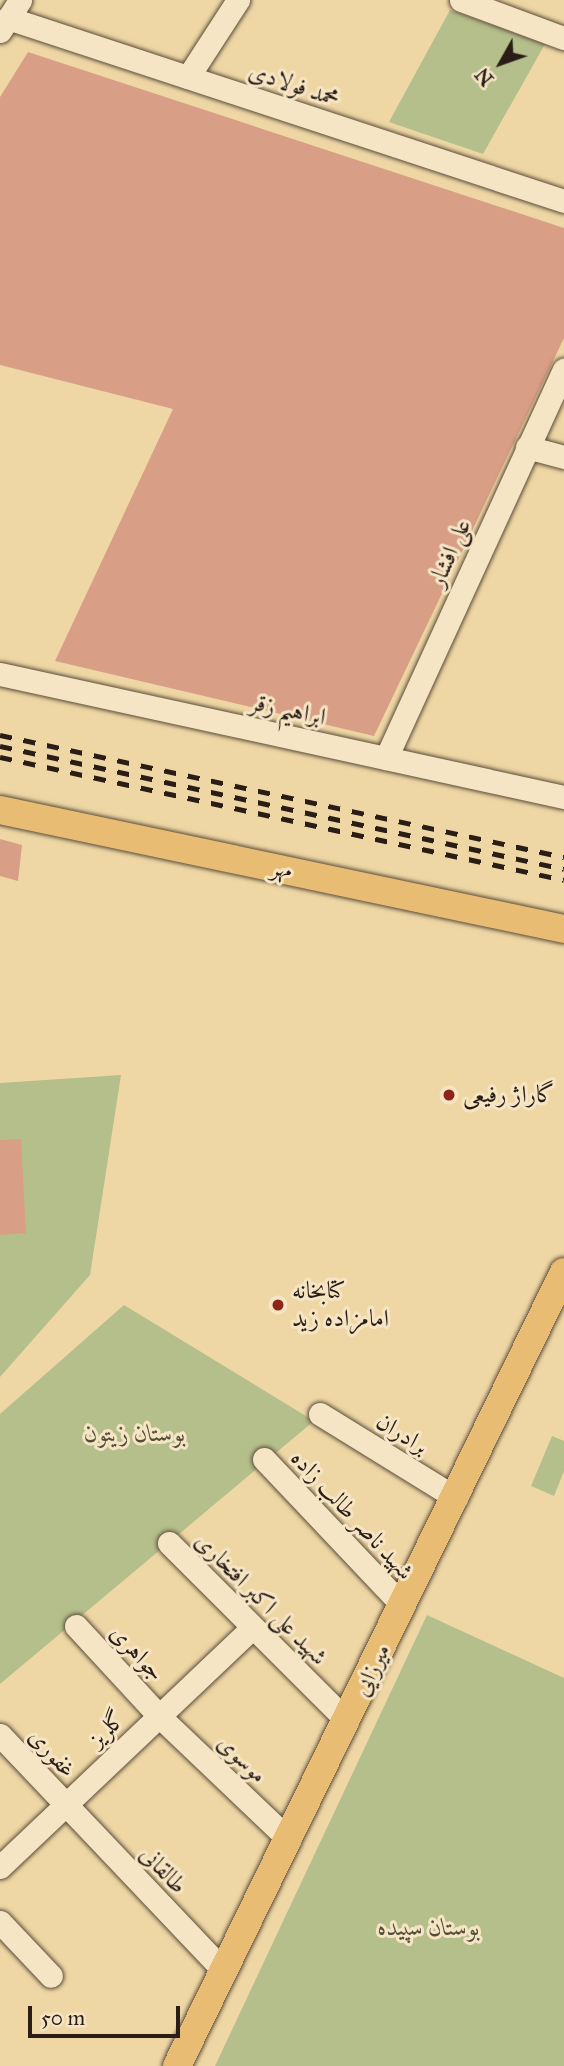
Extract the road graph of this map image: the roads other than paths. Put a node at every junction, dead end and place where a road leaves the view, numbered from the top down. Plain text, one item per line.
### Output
1 (238, 0) edge
2 (461, 0) edge
3 (9, 16) edge
4 (564, 38) edge
5 (188, 77) junction
6 (564, 201) edge
7 (564, 370) edge
8 (527, 447) junction
9 (564, 457) edge
10 (0, 674) edge
11 (386, 758) junction
12 (564, 797) edge
13 (0, 810) edge
14 (564, 929) edge
15 (564, 1272) edge
16 (320, 1414) dead end
17 (264, 1459) dead end
18 (456, 1498) junction
19 (169, 1543) dead end
20 (403, 1606) junction
21 (76, 1626) dead end
22 (251, 1629) junction
23 (159, 1716) junction
24 (346, 1721) junction
25 (0, 1735) edge
26 (64, 1806) junction
27 (289, 1840) junction
28 (0, 1867) edge
29 (0, 1922) edge
30 (224, 1972) junction
31 (51, 1976) dead end
32 (177, 2066) edge

1 - 5 street
2 - 4 street
3 - 5 street, محمد فولادی
5 - 6 street, محمد فولادی
7 - 8 street, علی افشار
8 - 9 street
8 - 11 street, علی افشار
10 - 11 street, ابراهیم زقر
11 - 12 street, ابراهیم زقر
13 - 14 main road, مهر
15 - 18 main road, میرزایی
16 - 18 street, برادران
17 - 20 street, شهید ناصر طالب زاده
18 - 20 main road, میرزایی
19 - 22 street, شهید علی اکبر افتخاری
20 - 24 main road, میرزایی
21 - 23 street, جواهری
22 - 23 street, گلریز
22 - 24 street, شهید علی اکبر افتخاری
23 - 26 street, گلریز
23 - 27 street, موسوی
24 - 27 main road, میرزایی
25 - 26 street, غفوری
26 - 28 street, گلریز
26 - 30 street, طالقانی
27 - 30 main road, میرزایی
29 - 31 street
30 - 32 main road, میرزایی

